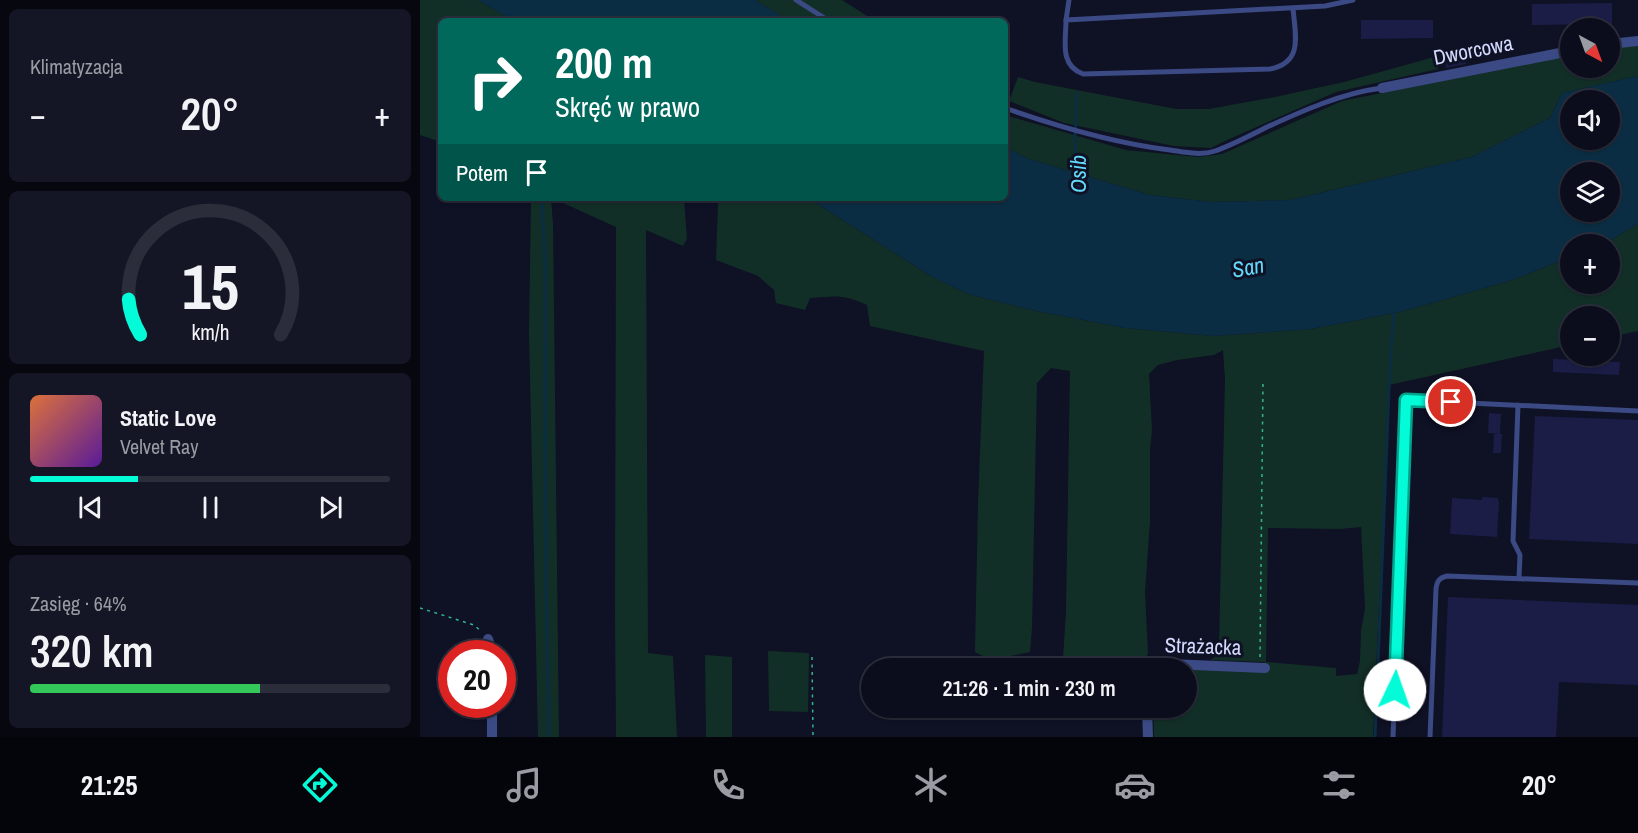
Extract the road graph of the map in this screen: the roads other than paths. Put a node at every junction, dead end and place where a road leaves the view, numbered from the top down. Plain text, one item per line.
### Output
1 (796, 0) edge
2 (1069, 0) edge
3 (1353, 0) edge
4 (1293, 8) junction
5 (824, 18) edge
6 (1066, 20) junction
7 (1638, 41) edge
8 (1620, 43) edge
9 (1560, 53) edge
10 (1382, 88) joint
11 (1008, 109) edge
12 (1518, 405) junction
13 (1638, 411) edge
14 (1519, 578) junction
15 (1638, 583) edge
16 (1197, 665) edge
17 (1263, 667) road end
18 (492, 718) edge
19 (1147, 718) edge
20 (492, 737) edge
21 (1148, 737) edge
22 (1393, 737) edge
23 (1430, 737) edge

1 - 5 lane
2 - 6 lane
3 - 4 lane
4 - 6 lane
4 - 6 lane
7 - 8 street
9 - 10 street, Dworcowa
10 - 11 lane
12 - 13 lane
12 - 14 lane
12 - 22 lane
14 - 15 lane
14 - 23 lane
16 - 17 street, Strażacka
18 - 20 street
19 - 21 street

